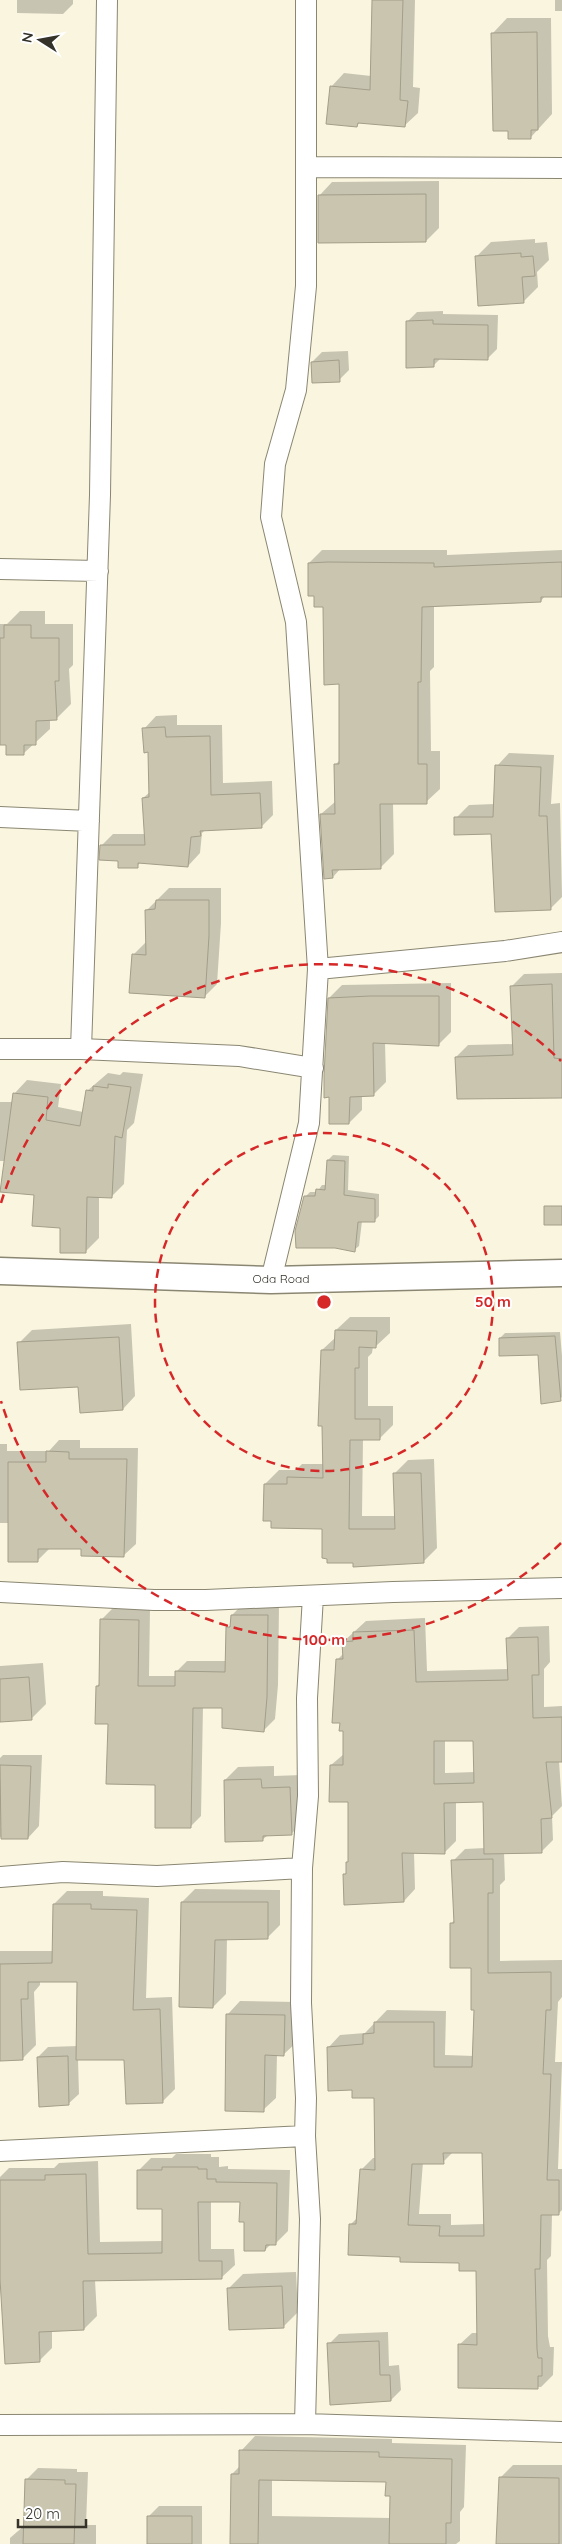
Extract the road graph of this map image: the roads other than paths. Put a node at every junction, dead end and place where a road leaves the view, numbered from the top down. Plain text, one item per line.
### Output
1 (107, 0) edge
2 (306, 0) edge
3 (306, 167) junction
4 (562, 168) edge
5 (0, 569) edge
6 (98, 570) junction
7 (0, 817) edge
8 (89, 821) junction
9 (562, 942) edge
10 (318, 969) junction
11 (0, 1049) edge
12 (81, 1049) junction
13 (313, 1068) junction
14 (0, 1271) edge
15 (562, 1274) edge
16 (271, 1280) junction
17 (562, 1588) edge
18 (0, 1592) edge
19 (313, 1596) junction
20 (302, 1868) junction
21 (0, 1877) edge
22 (305, 2136) junction
23 (0, 2151) edge
24 (305, 2424) junction
25 (0, 2425) edge
26 (562, 2432) edge

1 - 6 street
2 - 3 street
3 - 4 street
3 - 10 street
5 - 6 street
6 - 8 street
7 - 8 street
8 - 12 street
9 - 10 street
10 - 13 street
11 - 12 street
12 - 13 street
13 - 16 street
14 - 16 street, Oda Road
15 - 16 street, Oda Road
17 - 19 street
18 - 19 street
19 - 20 street
20 - 21 street
20 - 22 street
22 - 23 street
22 - 24 street
24 - 25 street
24 - 26 street

